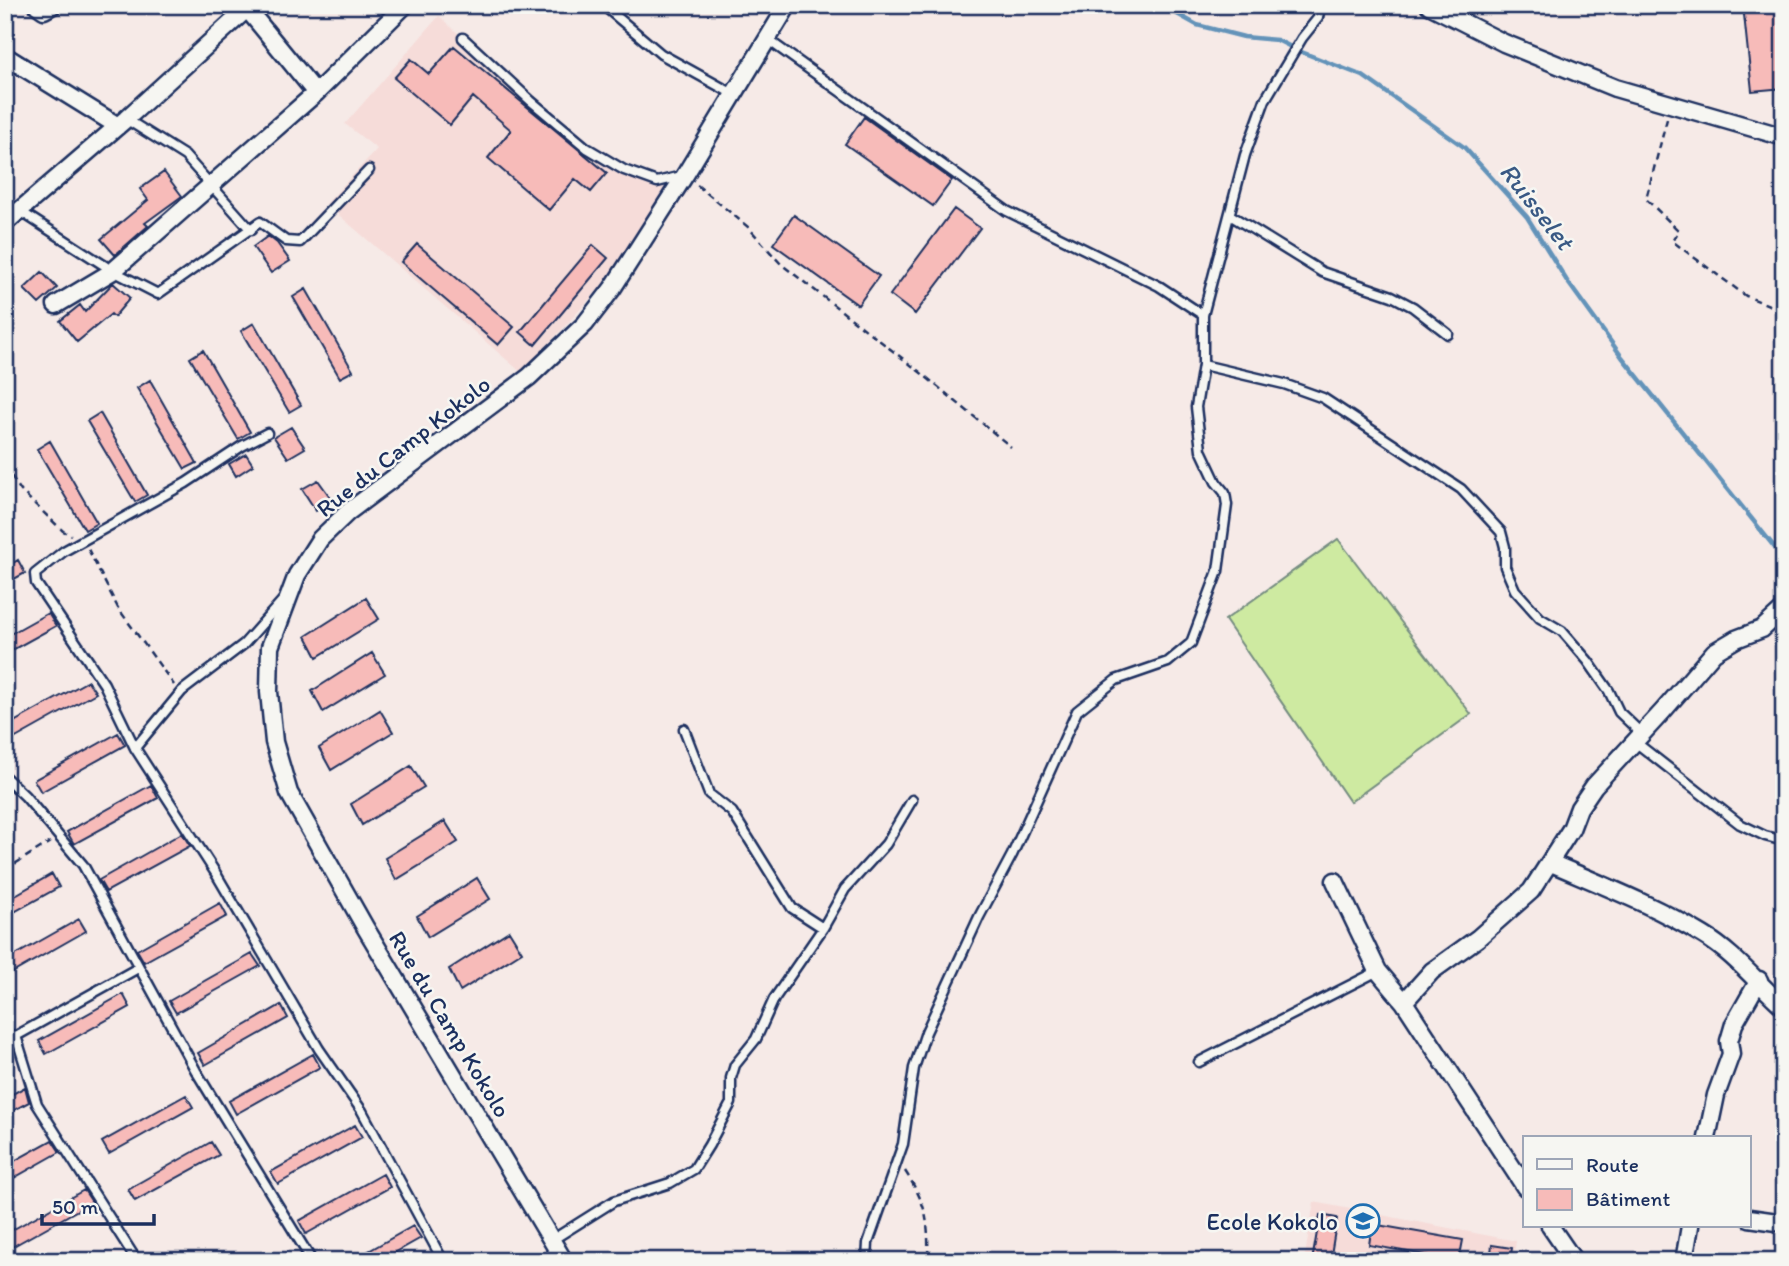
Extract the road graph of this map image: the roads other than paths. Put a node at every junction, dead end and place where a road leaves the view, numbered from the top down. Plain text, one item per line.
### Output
1 (37, 5) edge
2 (53, 5) edge
3 (405, 5) edge
4 (603, 5) edge
5 (788, 5) edge
6 (1320, 5) edge
7 (247, 6) edge
8 (1424, 8) edge
9 (463, 38) dead end
10 (768, 39) junction
11 (5, 55) edge
12 (316, 93) junction
13 (735, 95) junction
14 (122, 122) junction
15 (1784, 137) edge
16 (369, 170) dead end
17 (685, 175) junction
18 (210, 186) junction
19 (5, 201) edge
20 (20, 211) junction
21 (1230, 215) junction
22 (5, 223) edge
23 (251, 230) junction
24 (113, 271) junction
25 (56, 305) dead end
26 (1203, 315) junction
27 (1448, 334) dead end
28 (1203, 365) junction
29 (267, 433) dead end
30 (289, 593) junction
31 (1784, 609) edge
32 (684, 729) dead end
33 (1638, 737) junction
34 (135, 748) junction
35 (5, 777) edge
36 (912, 800) dead end
37 (1784, 841) edge
38 (1551, 863) junction
39 (1335, 881) dead end
40 (824, 928) junction
41 (138, 968) junction
42 (1378, 971) junction
43 (1759, 980) junction
44 (1404, 1002) junction
45 (1784, 1007) edge
46 (5, 1034) edge
47 (16, 1036) junction
48 (1199, 1062) dead end
49 (1707, 1136) edge
50 (1523, 1184) edge
51 (1750, 1219) edge
52 (1784, 1223) edge
53 (1551, 1228) edge
54 (1690, 1228) edge
55 (552, 1240) junction
56 (137, 1261) edge
57 (312, 1261) edge
58 (443, 1261) edge
59 (564, 1261) edge
60 (867, 1261) edge
61 (1574, 1261) edge
62 (1684, 1261) edge

1 - 2 street
3 - 12 street
4 - 13 lane
5 - 10 street, Rue du Camp Kokolo
6 - 21 lane
7 - 12 street
7 - 14 street
8 - 15 street
9 - 17 lane
10 - 13 street, Rue du Camp Kokolo
10 - 26 lane
11 - 14 street
12 - 18 street
13 - 17 street, Rue du Camp Kokolo
14 - 18 lane
14 - 20 street
16 - 23 lane
17 - 30 street, Rue du Camp Kokolo
18 - 23 lane
18 - 24 street
19 - 20 street
20 - 22 street
20 - 24 lane
21 - 26 lane
21 - 27 lane
23 - 24 lane
24 - 25 street
26 - 28 lane
28 - 33 lane
28 - 60 lane
29 - 34 lane
30 - 34 lane
30 - 55 street, Rue du Camp Kokolo
31 - 33 street
32 - 40 lane
33 - 37 lane
33 - 38 street
34 - 58 lane
35 - 41 lane
36 - 40 lane
38 - 43 street
38 - 44 street
39 - 42 street
40 - 55 lane
41 - 47 lane
41 - 57 lane
42 - 44 street
42 - 48 lane
43 - 45 street
43 - 49 street
44 - 50 street
46 - 47 lane
47 - 56 lane
51 - 52 street
53 - 61 street
54 - 62 street
55 - 59 street, Rue du Camp Kokolo

